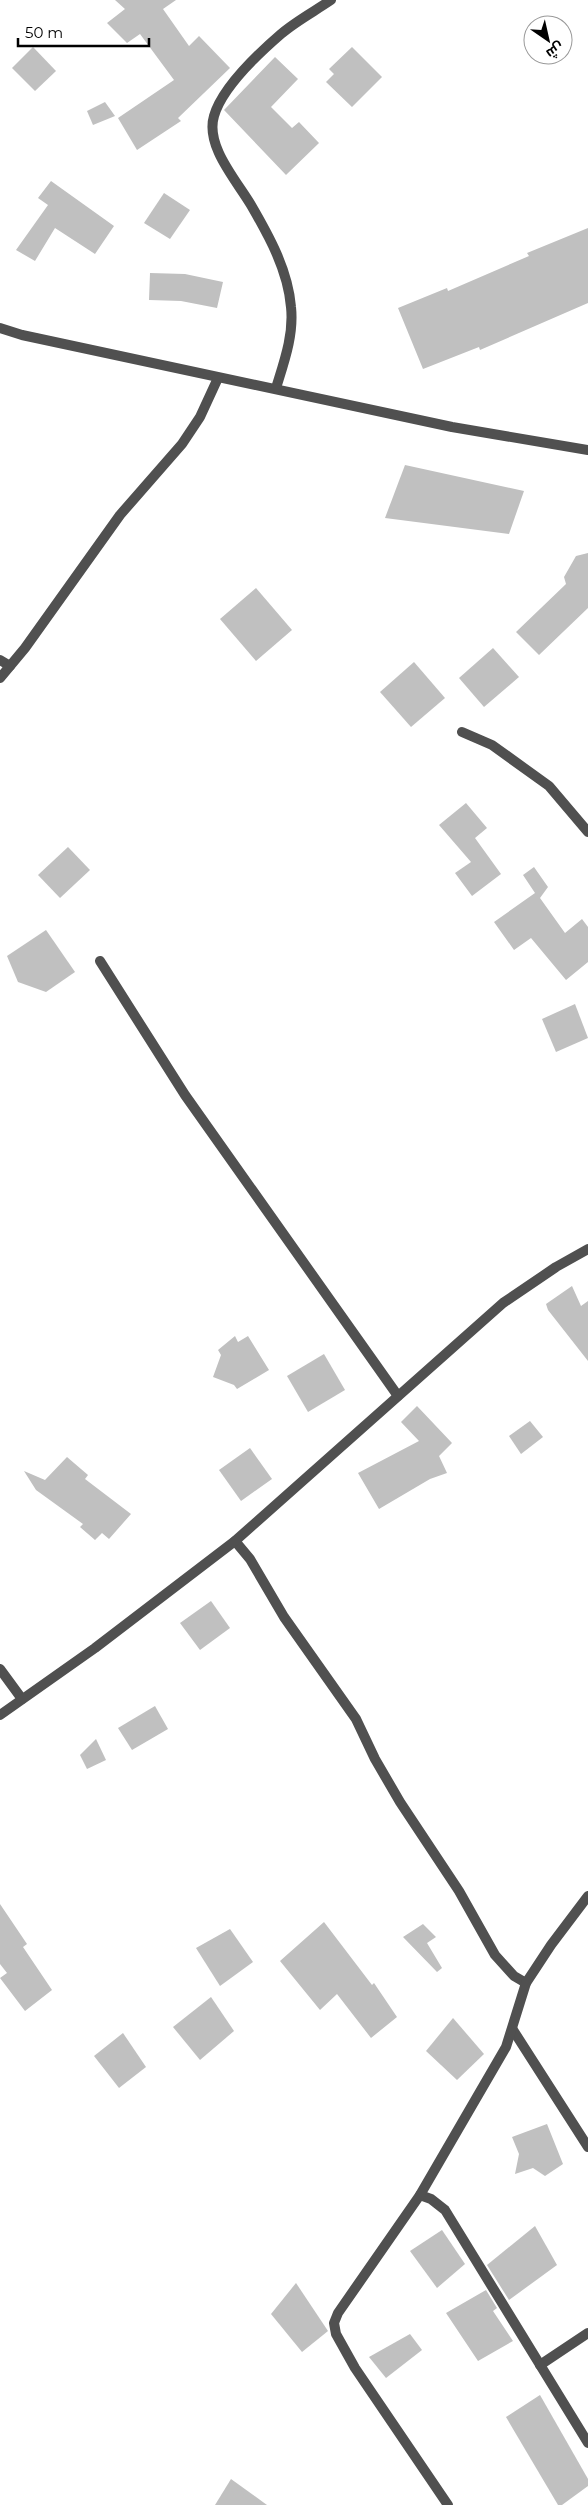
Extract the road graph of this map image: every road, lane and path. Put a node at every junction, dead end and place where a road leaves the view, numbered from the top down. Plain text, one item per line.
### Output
1 (331, 0) edge
2 (0, 328) edge
3 (218, 378) junction
4 (276, 388) junction
5 (588, 450) edge
6 (0, 660) edge
7 (10, 666) junction
8 (0, 678) edge
9 (462, 732) dead end
10 (588, 832) edge
11 (100, 961) dead end
12 (588, 1249) edge
13 (398, 1396) junction
14 (235, 1541) junction
15 (0, 1669) edge
16 (22, 1700) junction
17 (0, 1715) edge
18 (588, 1896) edge
19 (526, 1983) junction
20 (513, 2030) junction
21 (588, 2147) edge
22 (420, 2195) junction
23 (588, 2333) edge
24 (540, 2365) junction
25 (588, 2443) edge
26 (448, 2505) edge

1 - 4 street
2 - 3 street
3 - 4 street
3 - 7 street
4 - 5 street
6 - 7 street
7 - 8 street
9 - 10 street
11 - 13 street
12 - 13 street
13 - 14 street
14 - 16 street
14 - 19 street
15 - 16 street
16 - 17 street
18 - 19 street
19 - 20 street
20 - 21 street
20 - 22 street
22 - 24 street
22 - 26 street
23 - 24 street
24 - 25 street

